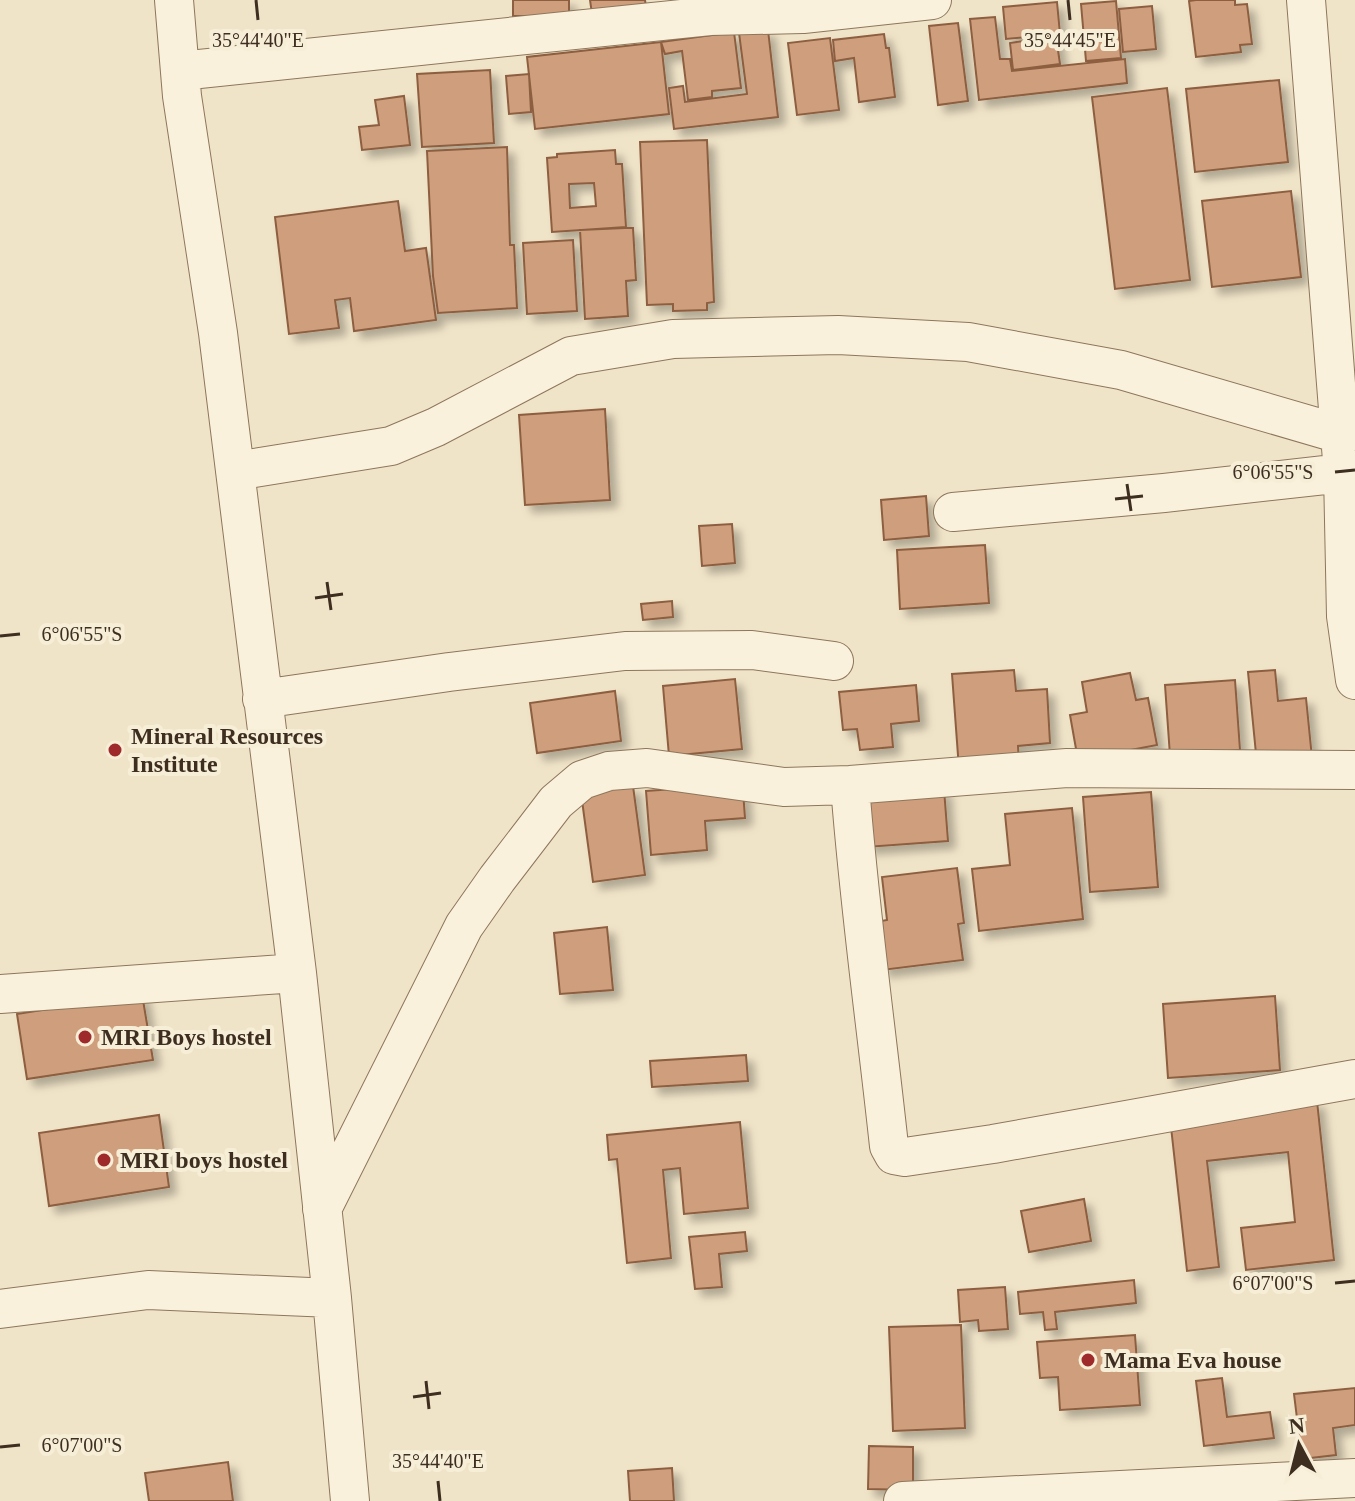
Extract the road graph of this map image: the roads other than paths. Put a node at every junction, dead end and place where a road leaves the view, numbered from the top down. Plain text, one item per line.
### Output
1 (174, 0) edge
2 (932, 0) edge
3 (1306, 0) edge
4 (180, 71) junction
5 (1347, 432) edge
6 (235, 471) junction
7 (1343, 473) junction
8 (953, 512) dead end
9 (834, 661) dead end
10 (1355, 680) edge
11 (262, 699) junction
12 (1355, 770) edge
13 (850, 785) junction
14 (297, 973) junction
15 (0, 994) edge
16 (1355, 1079) edge
17 (322, 1209) junction
18 (332, 1298) junction
19 (0, 1309) edge
20 (1355, 1478) edge
21 (350, 1501) edge
22 (903, 1501) edge

1 - 4 street
2 - 4 street
3 - 5 street
4 - 6 street
5 - 6 street
5 - 7 street
6 - 11 street
7 - 8 street
7 - 10 street
9 - 11 street
11 - 14 street
12 - 13 street
13 - 16 street
13 - 17 street
14 - 15 street
14 - 17 street
17 - 18 street
18 - 19 street
18 - 21 street
20 - 22 street

